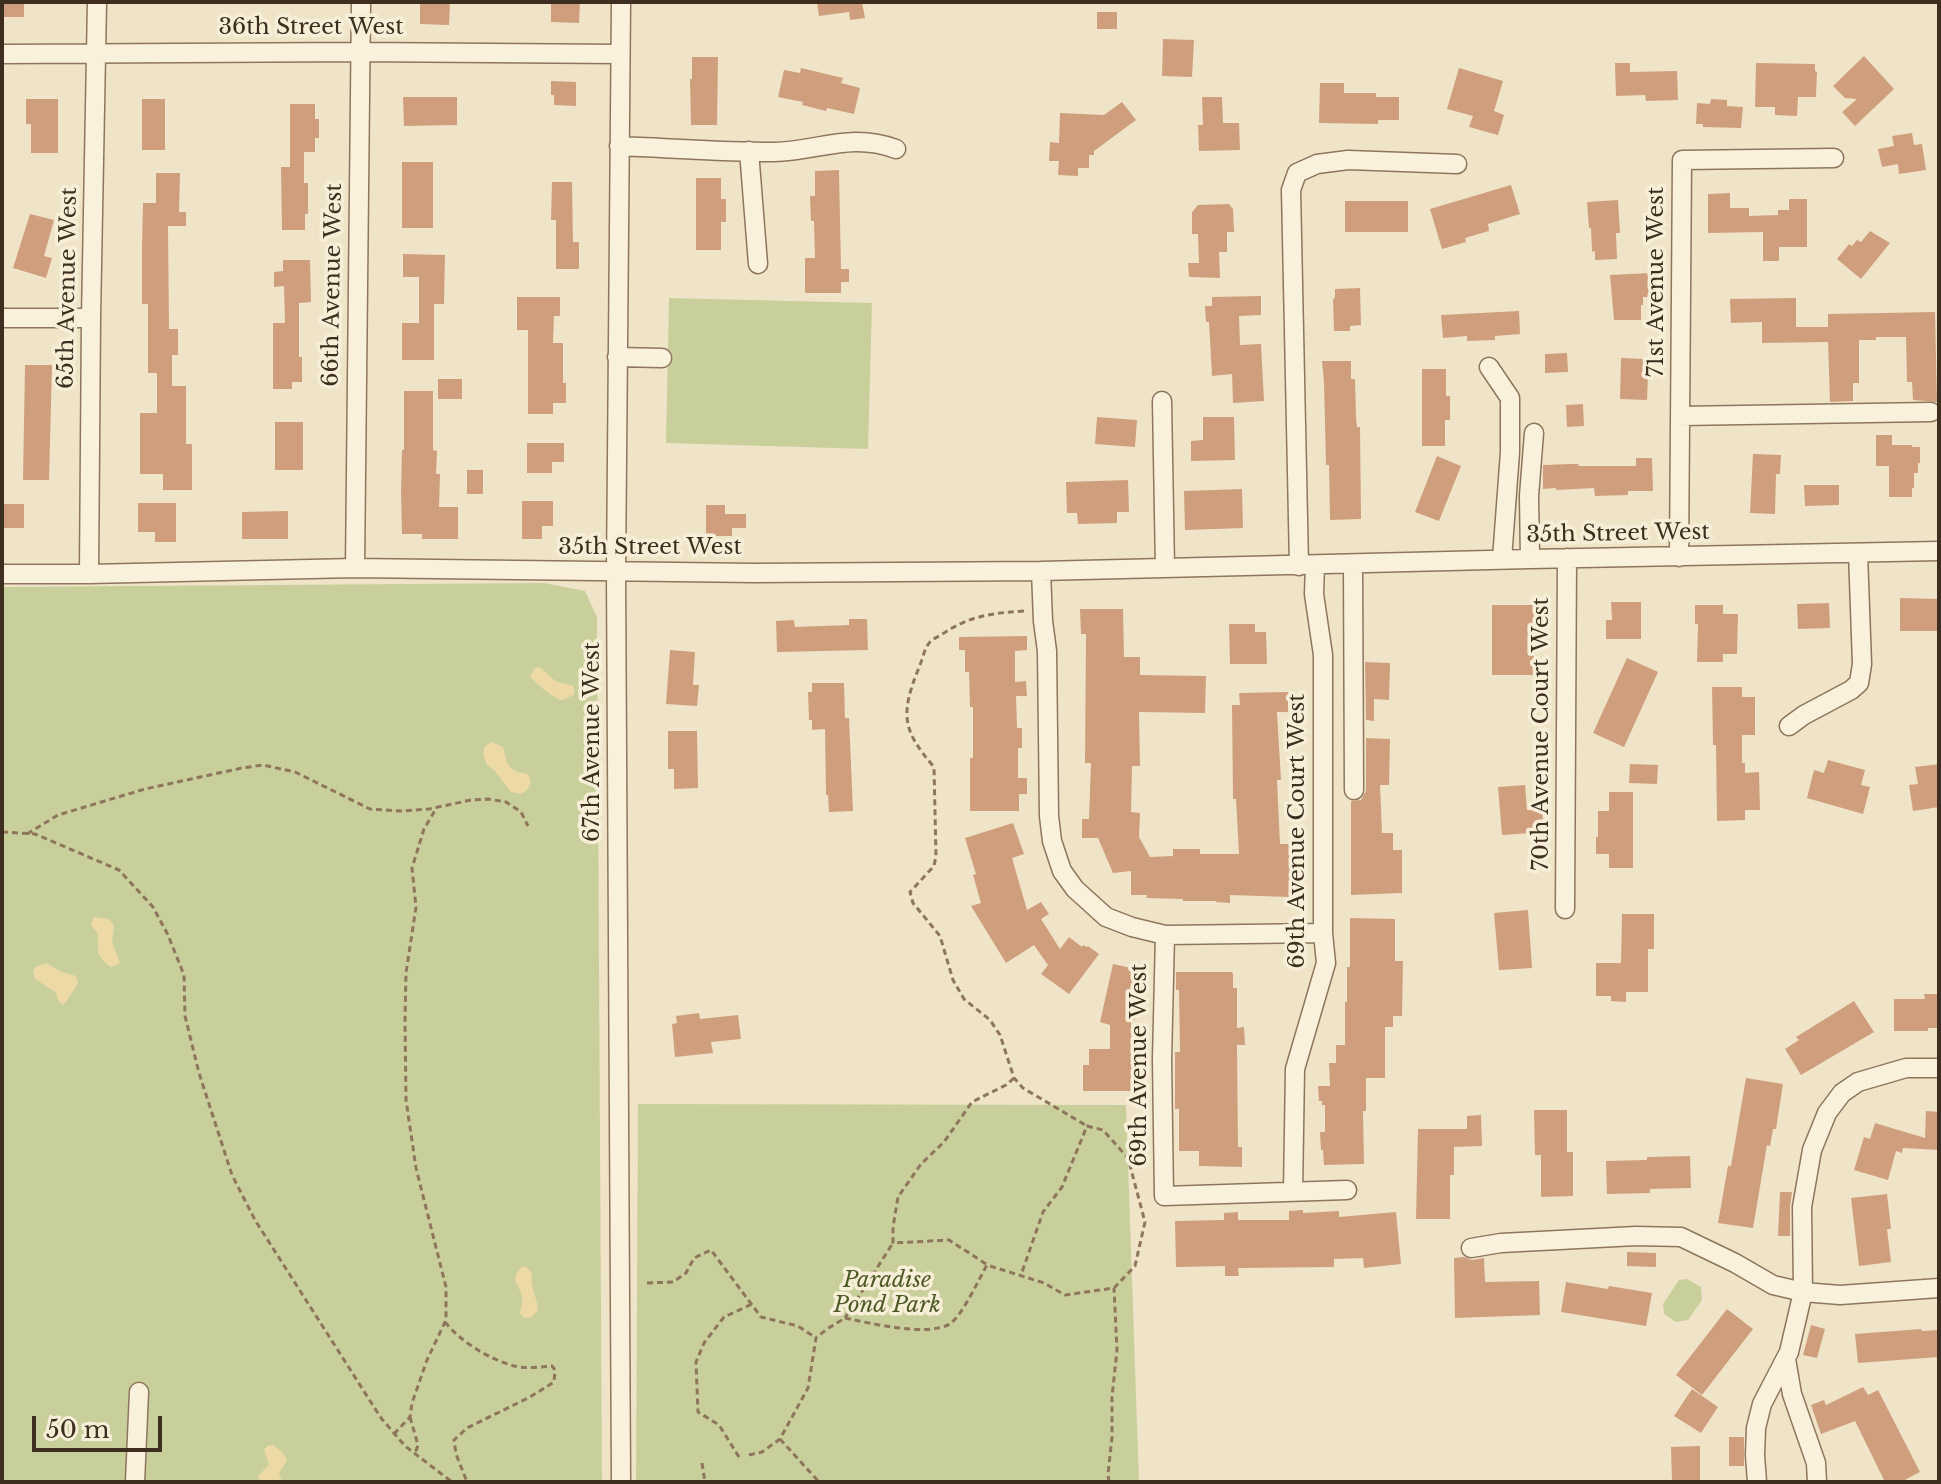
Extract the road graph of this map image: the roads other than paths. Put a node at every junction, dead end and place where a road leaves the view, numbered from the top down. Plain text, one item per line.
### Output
1 (97, 2) edge
2 (361, 2) edge
3 (621, 2) edge
4 (359, 52) junction
5 (2, 54) edge
6 (96, 54) junction
7 (620, 54) junction
8 (619, 146) junction
9 (896, 149) dead end
10 (749, 151) junction
11 (1834, 158) dead end
12 (1457, 164) dead end
13 (758, 264) dead end
14 (2, 318) edge
15 (91, 318) junction
16 (617, 357) junction
17 (662, 358) dead end
18 (1489, 367) dead end
19 (1162, 401) dead end
20 (1931, 412) dead end
21 (1680, 416) junction
22 (1534, 433) dead end
23 (1939, 551) edge
24 (1858, 553) junction
25 (1679, 557) junction
26 (1567, 558) junction
27 (1502, 559) junction
28 (1530, 559) junction
29 (1353, 564) junction
30 (1307, 565) junction
31 (355, 568) junction
32 (1165, 568) junction
33 (1041, 571) junction
34 (616, 572) junction
35 (2, 574) edge
36 (89, 574) junction
37 (1789, 726) dead end
38 (1354, 790) dead end
39 (1565, 909) dead end
40 (1323, 933) junction
41 (1165, 935) junction
42 (1939, 1068) edge
43 (1347, 1190) dead end
44 (1293, 1191) junction
45 (1471, 1248) dead end
46 (1939, 1288) edge
47 (1803, 1292) junction
48 (1786, 1359) junction
49 (139, 1392) dead end
50 (135, 1482) edge
51 (621, 1482) edge
52 (1757, 1482) edge
53 (1817, 1482) edge

1 - 6 street, 65th Avenue West
2 - 4 street, 66th Avenue West
3 - 7 street, 67th Avenue West
4 - 6 street, 36th Street West
4 - 7 street, 36th Street West
4 - 31 street, 66th Avenue West
5 - 6 street, 36th Street West
6 - 15 street, 65th Avenue West
7 - 8 street, 67th Avenue West
8 - 10 street
8 - 16 street, 67th Avenue West
9 - 10 street
10 - 13 street
11 - 21 street, 71st Avenue West
12 - 30 street
14 - 15 street
15 - 36 street, 65th Avenue West
16 - 17 street
16 - 34 street, 67th Avenue West
18 - 27 street
19 - 32 street
20 - 21 street
21 - 25 street, 71st Avenue West
22 - 28 street
23 - 24 street, 35th Street West
24 - 25 street, 35th Street West
24 - 37 street
25 - 26 street, 35th Street West
26 - 28 street, 35th Street West
26 - 39 street, 70th Avenue Court West
27 - 28 street, 35th Street West
27 - 29 street, 35th Street West
29 - 30 street, 35th Street West
29 - 38 street
30 - 32 street, 35th Street West
30 - 40 street, 69th Avenue Court West
31 - 34 street, 35th Street West
31 - 36 street, 35th Street West
32 - 33 street, 35th Street West
33 - 34 street, 35th Street West
33 - 41 street
34 - 51 street, 67th Avenue West
35 - 36 street, 35th Street West
40 - 41 street
40 - 44 street, 69th Avenue Court West
41 - 44 street, 69th Avenue West
42 - 47 street
43 - 44 street
45 - 47 street
46 - 47 street
47 - 48 street
48 - 52 street
48 - 53 street
49 - 50 street

